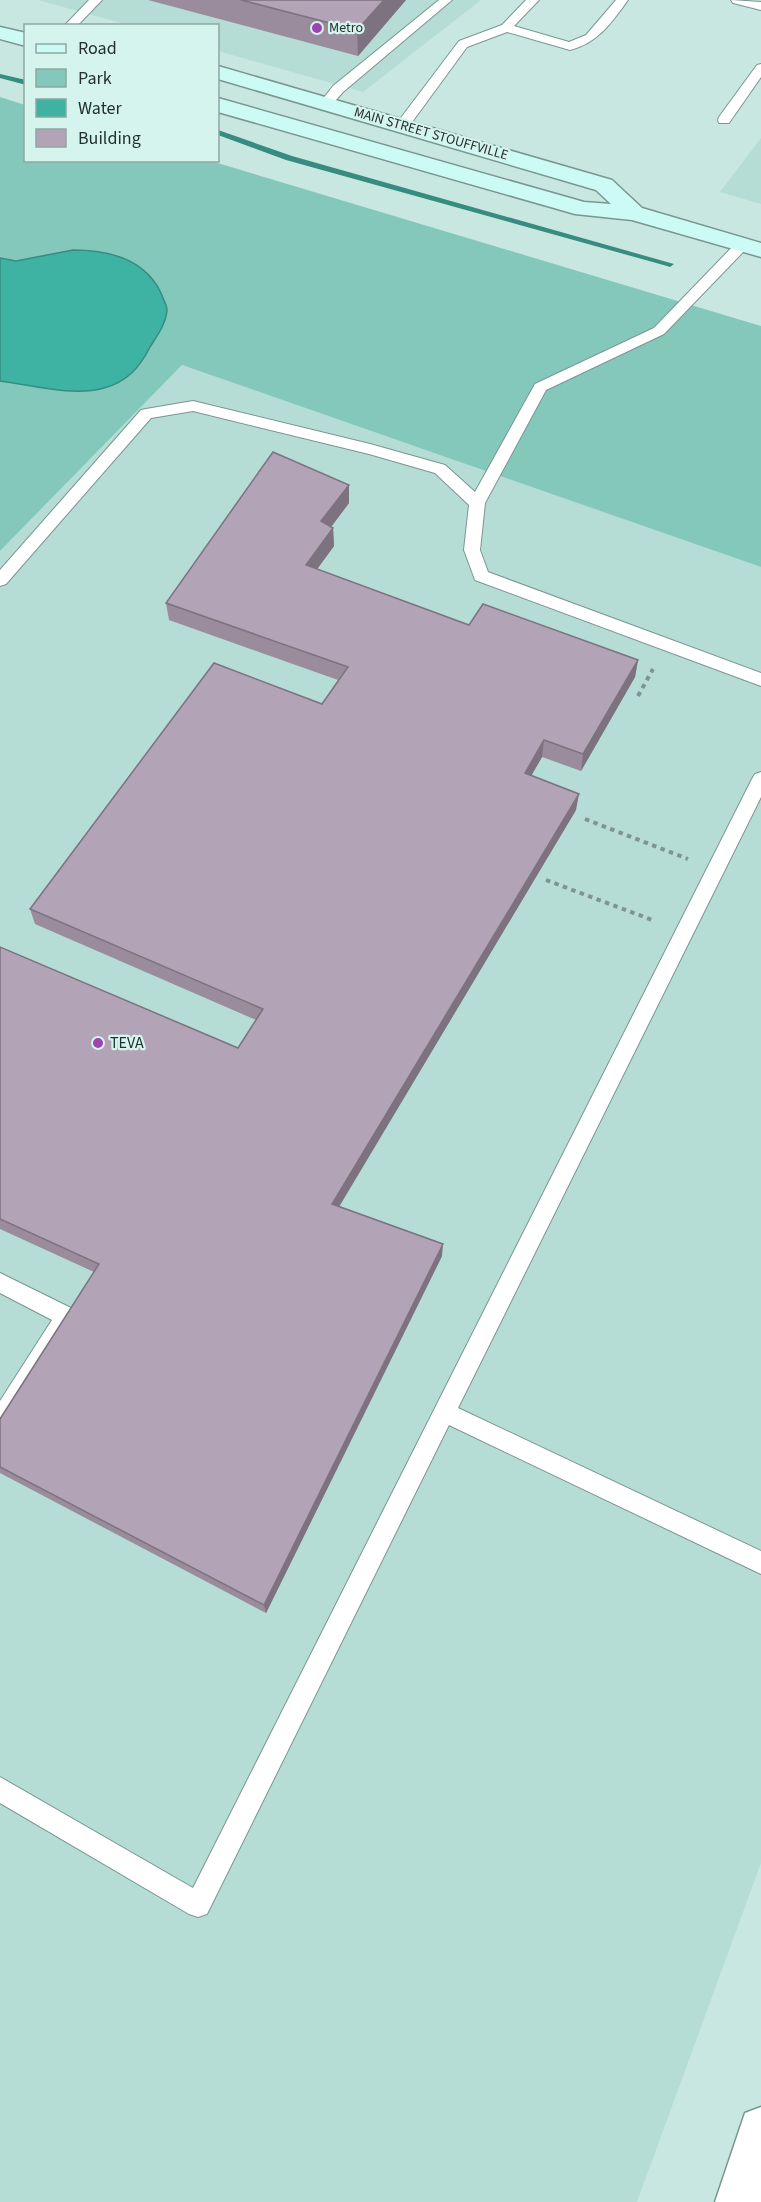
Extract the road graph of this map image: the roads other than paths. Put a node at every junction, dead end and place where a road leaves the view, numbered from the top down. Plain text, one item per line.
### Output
1 (96, 0) edge
2 (446, 0) edge
3 (534, 0) edge
4 (622, 0) edge
5 (736, 0) edge
6 (761, 6) edge
7 (72, 24) edge
8 (506, 28) junction
9 (0, 33) edge
10 (24, 39) edge
11 (761, 68) edge
12 (219, 72) edge
13 (325, 104) junction
14 (219, 105) edge
15 (724, 120) dead end
16 (402, 126) junction
17 (634, 213) junction
18 (752, 248) edge
19 (477, 503) junction
20 (0, 580) edge
21 (761, 680) edge
22 (761, 779) edge
23 (0, 1283) edge
24 (444, 1412) junction
25 (0, 1420) edge
26 (761, 1563) edge
27 (0, 1789) edge
28 (761, 2130) edge
29 (738, 2202) edge

1 - 7 lane
2 - 13 lane
3 - 8 lane
4 - 8 lane
5 - 6 lane
8 - 16 lane
9 - 10 main road
11 - 15 lane
12 - 13 main road, MAIN STREET STOUFFVILLE
13 - 16 main road, MAIN STREET STOUFFVILLE
14 - 17 main road, MAIN STREET STOUFFVILLE
16 - 17 main road, MAIN STREET STOUFFVILLE
17 - 18 main road, MAIN STREET STOUFFVILLE
18 - 19 lane
19 - 20 lane
19 - 21 lane
22 - 24 lane
23 - 25 lane
24 - 26 lane
24 - 27 lane
28 - 29 street

